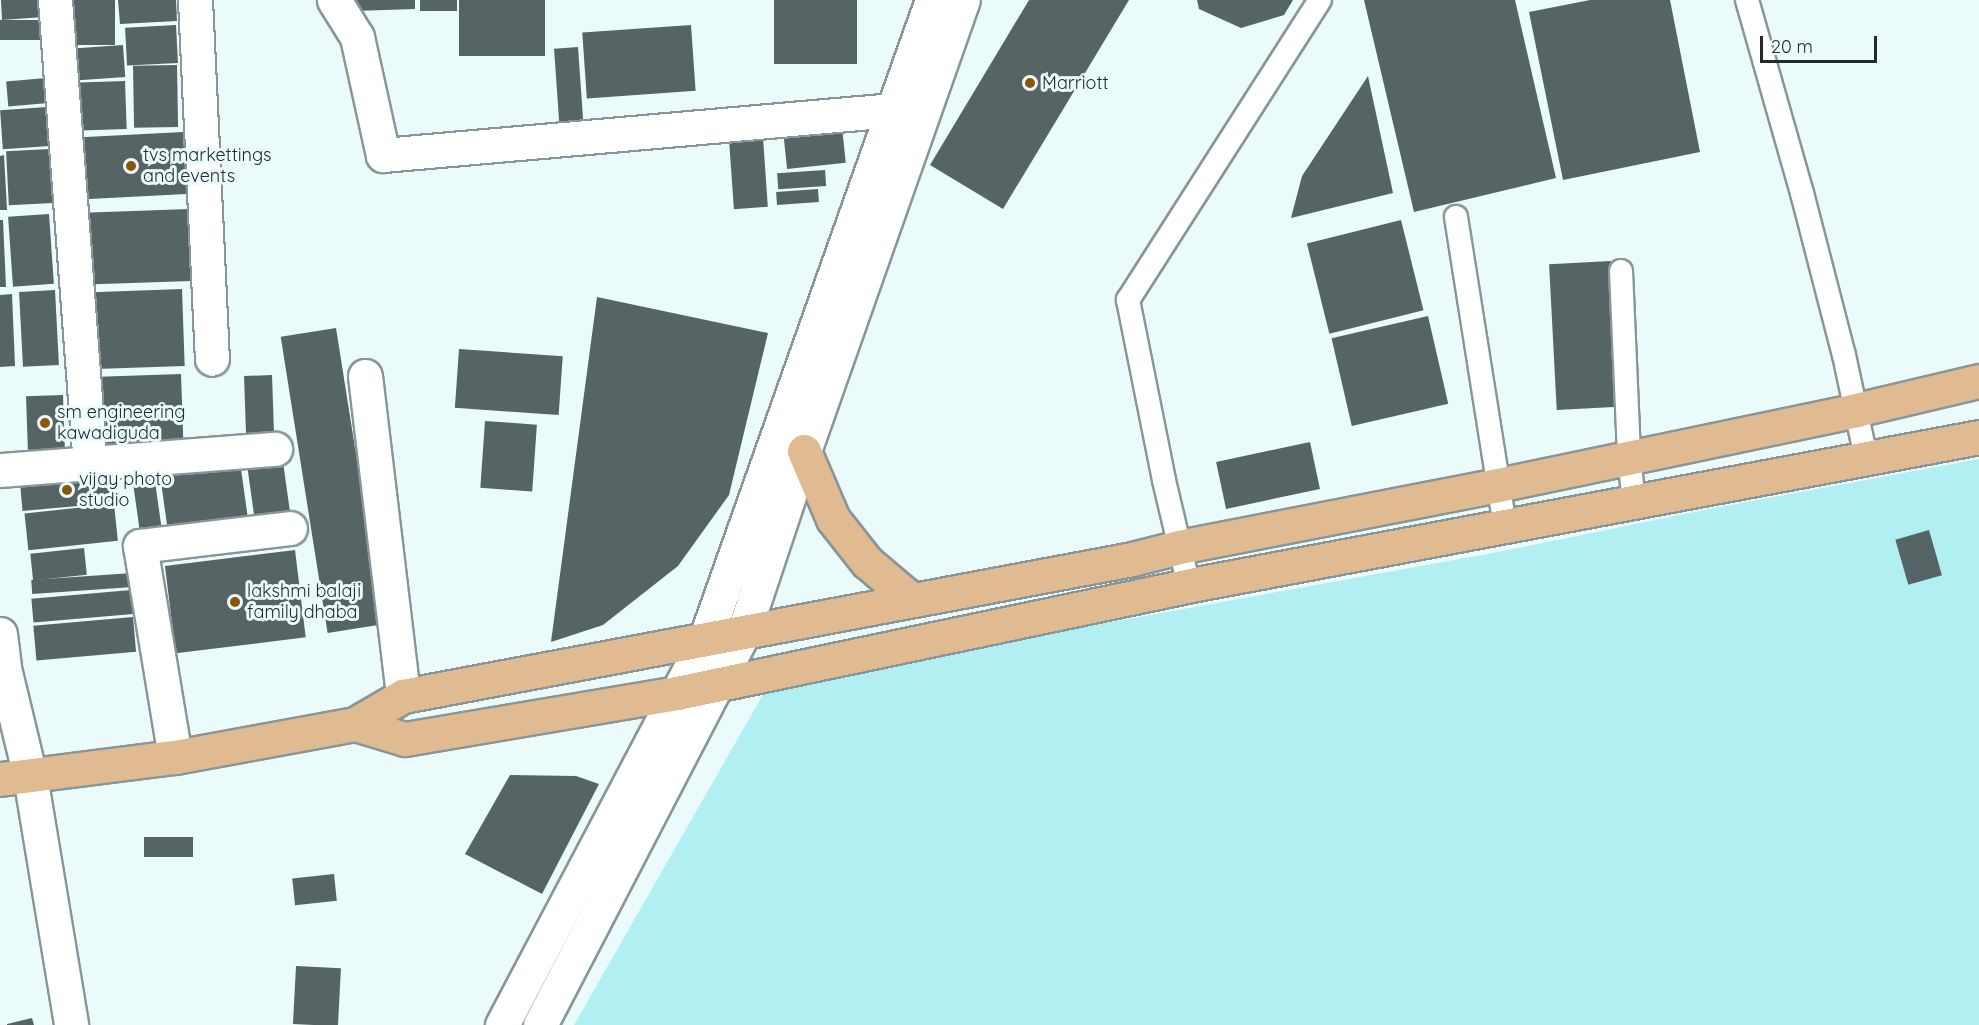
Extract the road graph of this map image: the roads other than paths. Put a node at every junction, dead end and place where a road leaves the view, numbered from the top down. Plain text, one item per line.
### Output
1 (55, 0) edge
2 (195, 0) edge
3 (334, 0) edge
4 (932, 0) edge
5 (963, 0) edge
6 (1320, 0) edge
7 (1747, 0) edge
8 (893, 110) junction
9 (1456, 217) dead end
10 (1621, 271) dead end
11 (212, 359) dead end
12 (365, 376) dead end
13 (1979, 381) edge
14 (1856, 410) junction
15 (1979, 437) edge
16 (275, 449) dead end
17 (804, 451) junction
18 (1629, 457) junction
19 (1866, 458) junction
20 (90, 463) junction
21 (0, 470) edge
22 (1498, 484) junction
23 (1634, 502) junction
24 (1505, 526) junction
25 (290, 528) dead end
26 (1179, 547) junction
27 (1189, 586) junction
28 (912, 600) junction
29 (0, 634) edge
30 (743, 634) junction
31 (705, 640) junction
32 (2, 668) edge
33 (717, 685) junction
34 (677, 693) junction
35 (403, 696) junction
36 (356, 724) junction
37 (175, 757) junction
38 (15, 777) edge
39 (71, 1025) edge
40 (502, 1025) edge
41 (540, 1025) edge

1 - 20 street
2 - 11 street
3 - 8 street
4 - 8 street
5 - 17 street
6 - 26 lane
7 - 14 lane
8 - 31 street
9 - 22 lane
10 - 18 lane
12 - 35 street
13 - 14 main road
14 - 18 main road
14 - 19 lane
15 - 19 main road
16 - 20 street
17 - 28 main road
17 - 30 street
18 - 22 main road
18 - 23 lane
19 - 23 main road
20 - 21 street
22 - 24 lane
22 - 26 main road
23 - 24 main road
24 - 27 main road
25 - 37 street
26 - 27 lane
26 - 28 main road
27 - 33 main road
28 - 30 main road
29 - 32 street
30 - 31 main road
30 - 33 street
31 - 34 street
31 - 35 main road
32 - 38 street
33 - 34 main road
33 - 41 street
34 - 36 main road
34 - 40 street
35 - 36 main road
36 - 37 main road
37 - 38 main road
38 - 39 street

